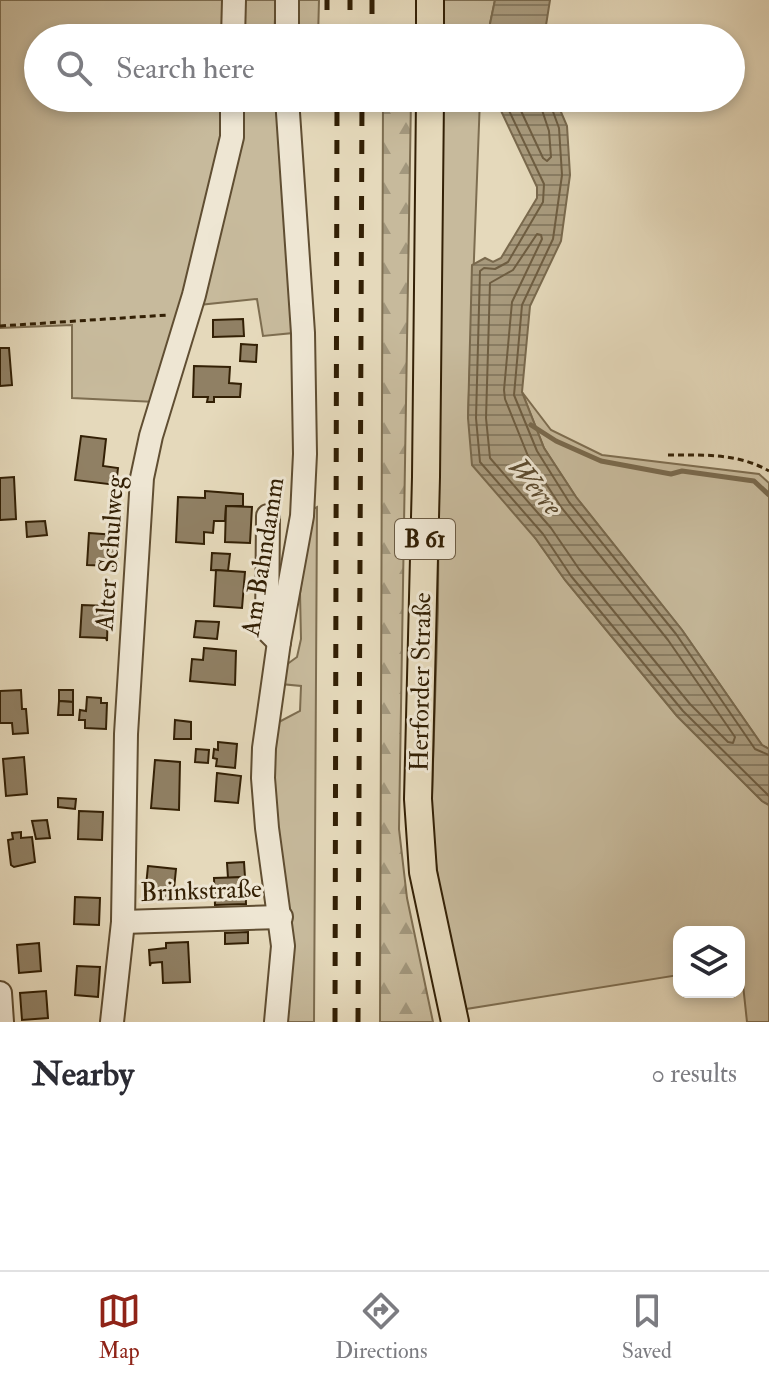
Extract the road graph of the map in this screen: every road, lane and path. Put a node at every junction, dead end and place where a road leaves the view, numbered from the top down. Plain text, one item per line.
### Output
1 (234, 0) edge
2 (287, 0) edge
3 (430, 0) edge
4 (233, 24) edge
5 (287, 24) edge
6 (430, 24) edge
7 (232, 112) edge
8 (288, 112) edge
9 (430, 112) edge
10 (187, 317) junction
11 (0, 326) edge
12 (668, 455) dead end
13 (769, 471) edge
14 (268, 516) dead end
15 (279, 642) junction
16 (281, 917) junction
17 (123, 922) junction
18 (0, 993) edge
19 (2, 1022) edge
20 (112, 1022) edge
21 (276, 1022) edge
22 (455, 1022) edge

1 - 4 street
2 - 5 street
3 - 6 main road
7 - 10 street, Alter Schulweg
8 - 15 street, Am Bahndamm
9 - 22 main road, Herforder Straße / B 61
10 - 11 path
10 - 17 street, Alter Schulweg
12 - 13 path
14 - 15 street
15 - 16 street, Am Bahndamm
16 - 17 street, Brinkstraße
16 - 21 street, Am Bahndamm
17 - 20 street, Alter Schulweg
18 - 19 street

